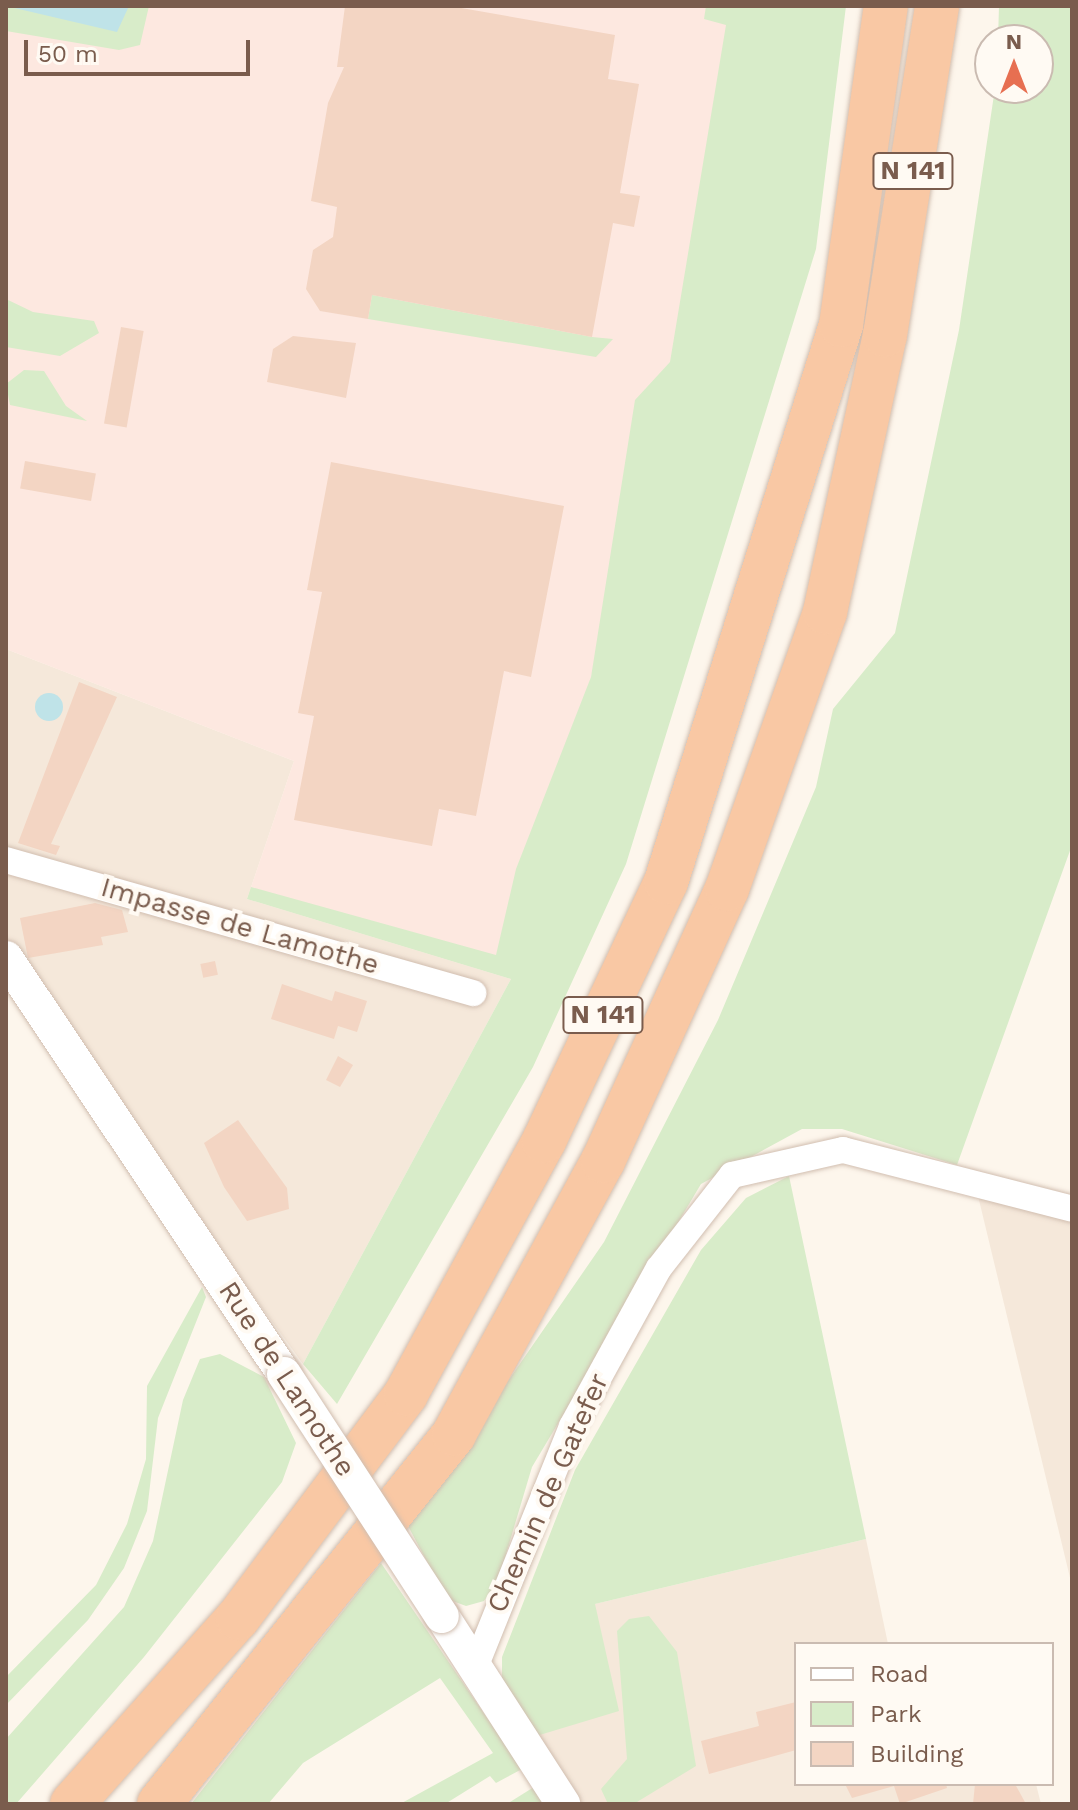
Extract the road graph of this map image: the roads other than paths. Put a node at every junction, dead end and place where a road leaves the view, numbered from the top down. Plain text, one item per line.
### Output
1 (886, 6) edge
2 (937, 6) edge
3 (6, 860) edge
4 (6, 958) edge
5 (473, 993) dead end
6 (1072, 1209) edge
7 (474, 1670) junction
8 (72, 1804) edge
9 (159, 1804) edge
10 (563, 1804) edge

1 - 8 highway, N 141
2 - 9 highway, N 141
3 - 5 street, Impasse de Lamothe
4 - 7 street, Rue de Lamothe, bridge
6 - 7 street, Chemin de Gatefer
7 - 10 street, Rue de Lamothe

